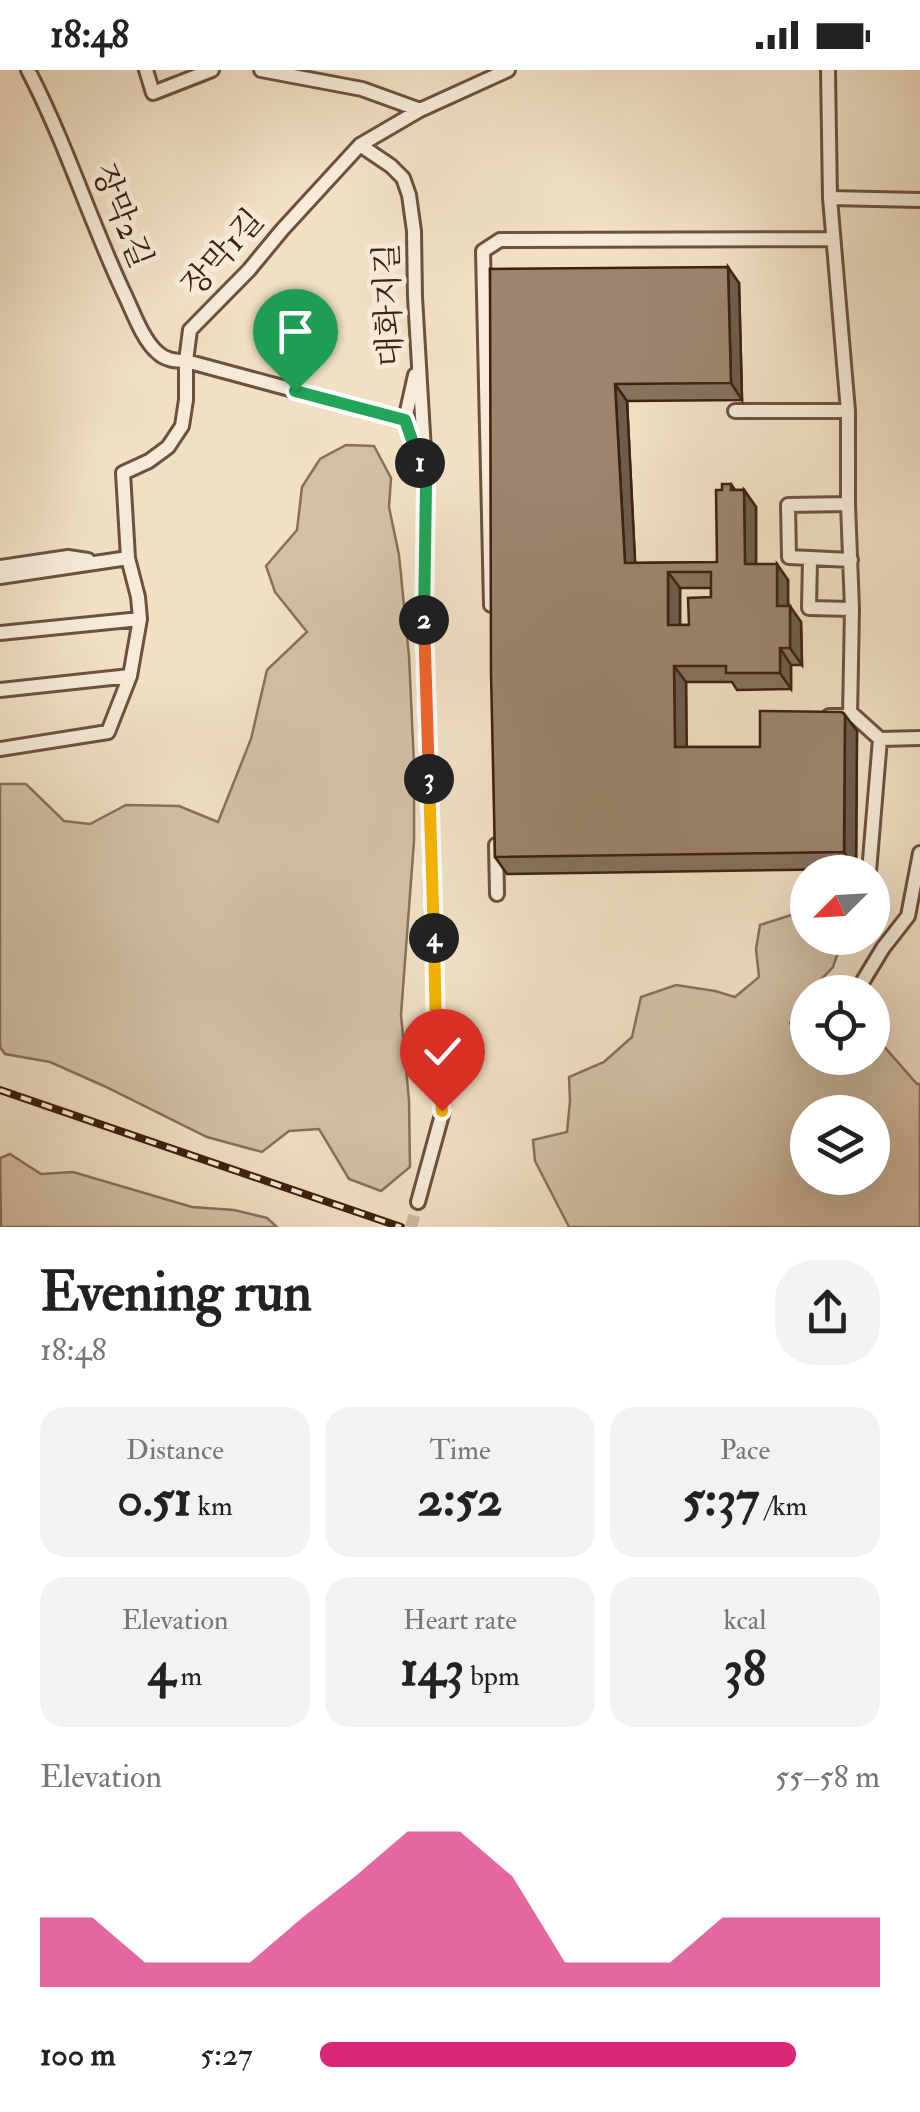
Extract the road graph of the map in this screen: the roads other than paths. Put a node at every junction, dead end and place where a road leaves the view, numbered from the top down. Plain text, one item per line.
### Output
1 (28, 70) edge
2 (146, 70) edge
3 (212, 70) edge
4 (261, 70) edge
5 (508, 70) edge
6 (828, 70) edge
7 (420, 110) junction
8 (360, 146) junction
9 (830, 198) junction
10 (920, 200) edge
11 (833, 240) junction
12 (186, 362) junction
13 (418, 363) junction
14 (736, 411) dead end
15 (848, 412) junction
16 (405, 420) junction
17 (426, 485) junction
18 (848, 504) junction
19 (128, 558) junction
20 (810, 559) junction
21 (851, 560) junction
22 (100, 562) junction
23 (0, 567) edge
24 (0, 577) edge
25 (852, 609) junction
26 (140, 619) junction
27 (492, 620) edge
28 (0, 633) edge
29 (130, 676) junction
30 (0, 690) edge
31 (850, 712) junction
32 (813, 716) edge
33 (880, 738) junction
34 (920, 738) edge
35 (0, 750) edge
36 (496, 834) edge
37 (920, 853) edge
38 (869, 855) edge
39 (497, 894) dead end
40 (867, 975) edge
41 (418, 1202) tunnel mouth

1 - 12 street, 장막2길
2 - 3 street
4 - 7 street
5 - 7 street, 장막1길
6 - 9 street
7 - 8 street, 장막1길
8 - 12 street, 장막1길
8 - 13 street, 대화지길
9 - 10 street
9 - 11 street
11 - 15 street
11 - 27 street
12 - 16 street, 장막2길
12 - 19 street, 장막1길
13 - 16 street
13 - 17 street, 대화지길
14 - 15 street
15 - 18 street
16 - 17 street
17 - 41 street, 대화지길
18 - 20 street
18 - 21 street
19 - 22 street
19 - 26 street, 장막1길
20 - 21 street
20 - 25 street
21 - 25 street
22 - 23 street
22 - 24 street
25 - 31 street
26 - 28 street
26 - 29 street, 장막1길
29 - 30 street
29 - 35 street, 장막1길
31 - 32 street
31 - 33 street
33 - 34 street
33 - 38 street
36 - 39 street
37 - 40 street

